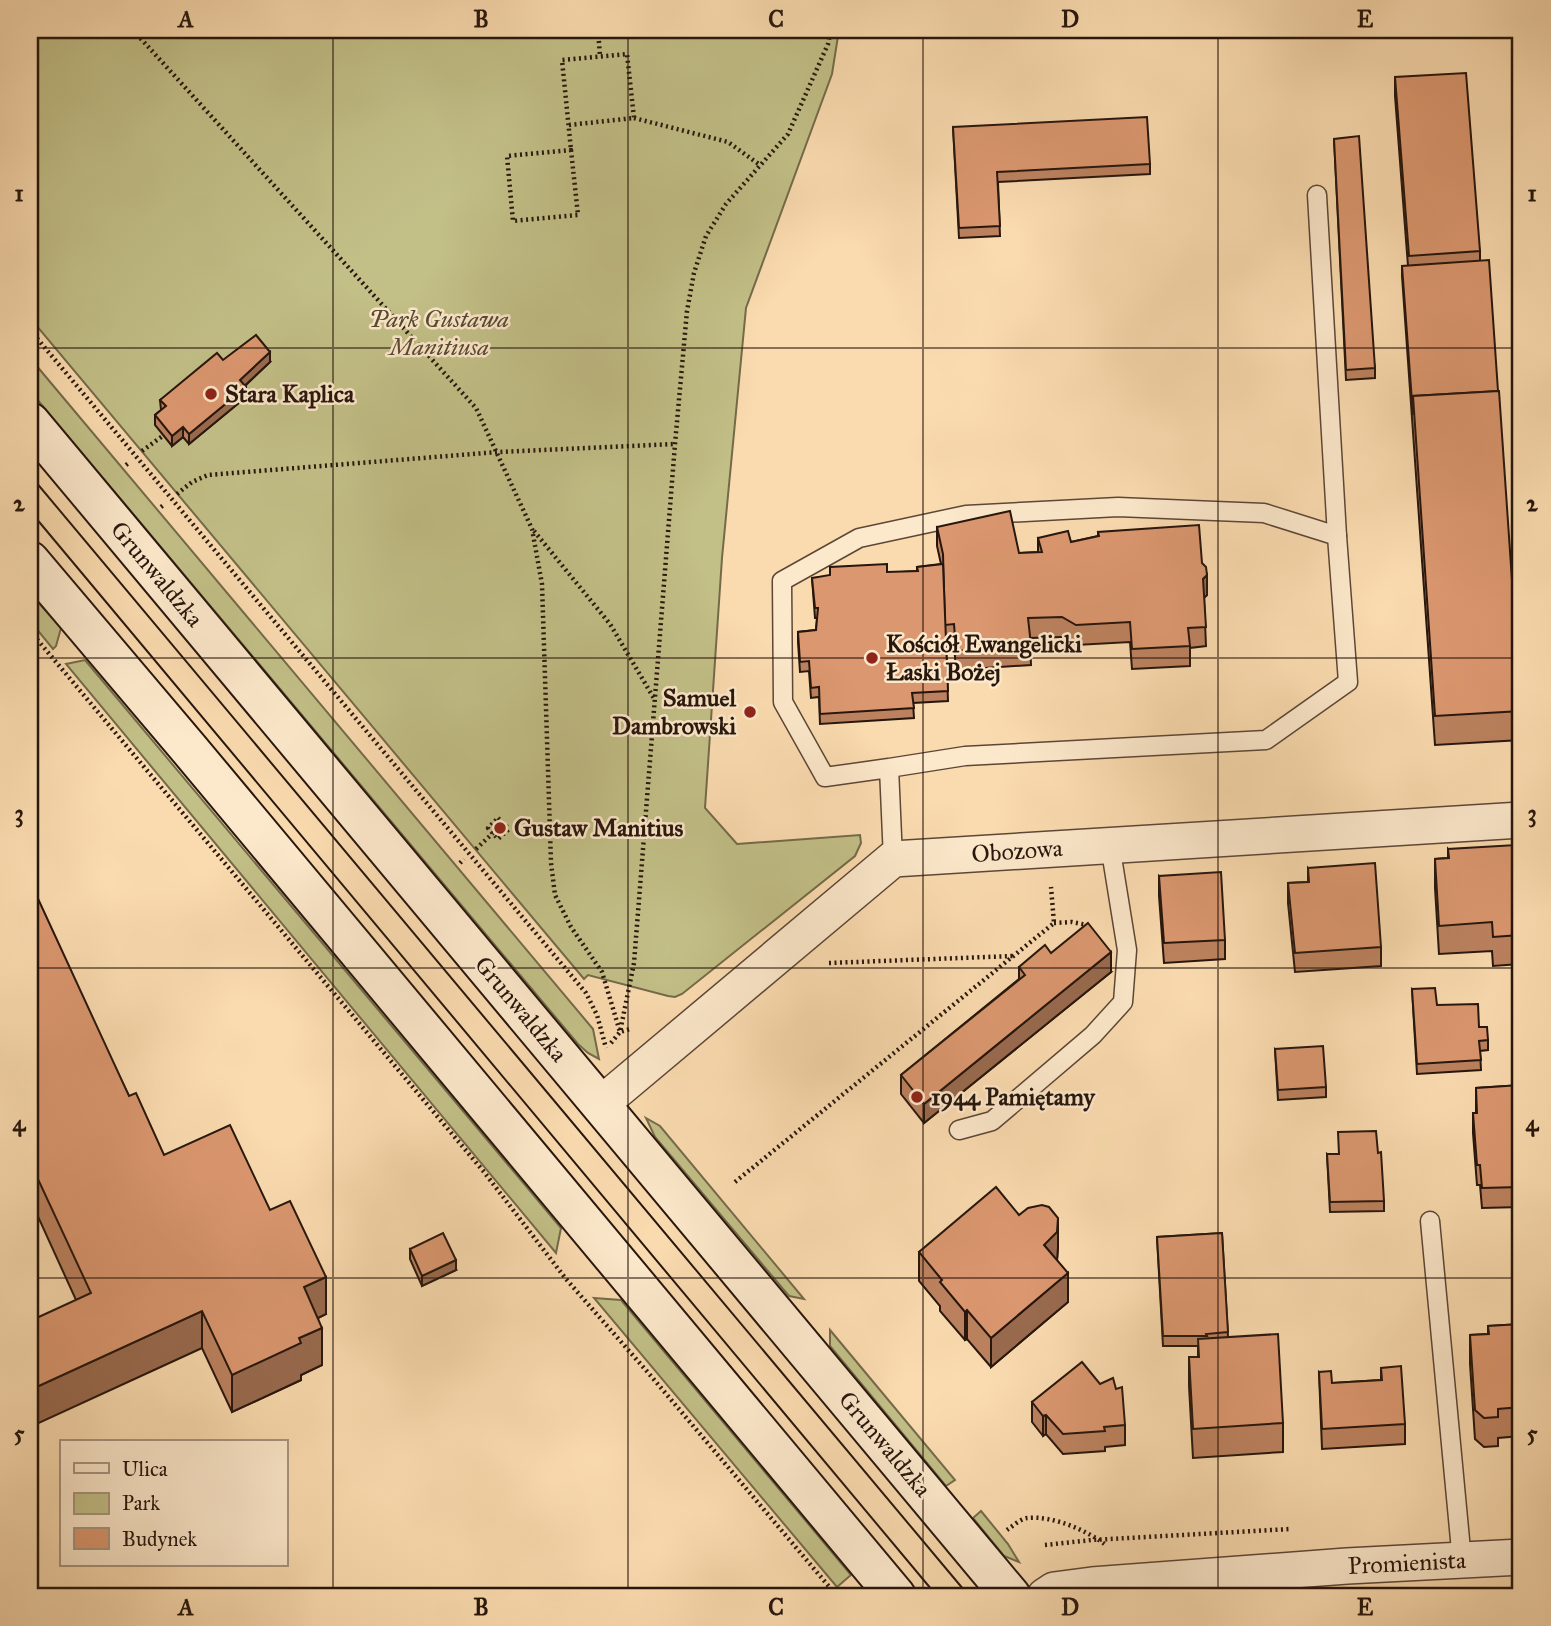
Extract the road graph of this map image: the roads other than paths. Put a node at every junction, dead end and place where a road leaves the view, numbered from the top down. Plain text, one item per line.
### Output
1 (1317, 195) dead end
2 (30, 422) edge
3 (1337, 536) junction
4 (30, 561) edge
5 (888, 768) junction
6 (1521, 820) edge
7 (1110, 845) junction
8 (892, 859) junction
9 (601, 1104) junction
10 (959, 1130) dead end
11 (1430, 1221) dead end
12 (1521, 1557) edge
13 (1462, 1561) junction
14 (896, 1596) edge
15 (1011, 1596) edge
16 (1045, 1596) edge

1 - 3 lane
2 - 9 street, Grunwaldzka
3 - 5 lane
3 - 5 lane
4 - 14 street
5 - 8 lane
6 - 7 street, Obozowa
7 - 8 street, Obozowa
7 - 10 lane
8 - 9 street
9 - 15 street, Grunwaldzka
11 - 13 lane
12 - 13 street, Promienista
13 - 16 street, Promienista

